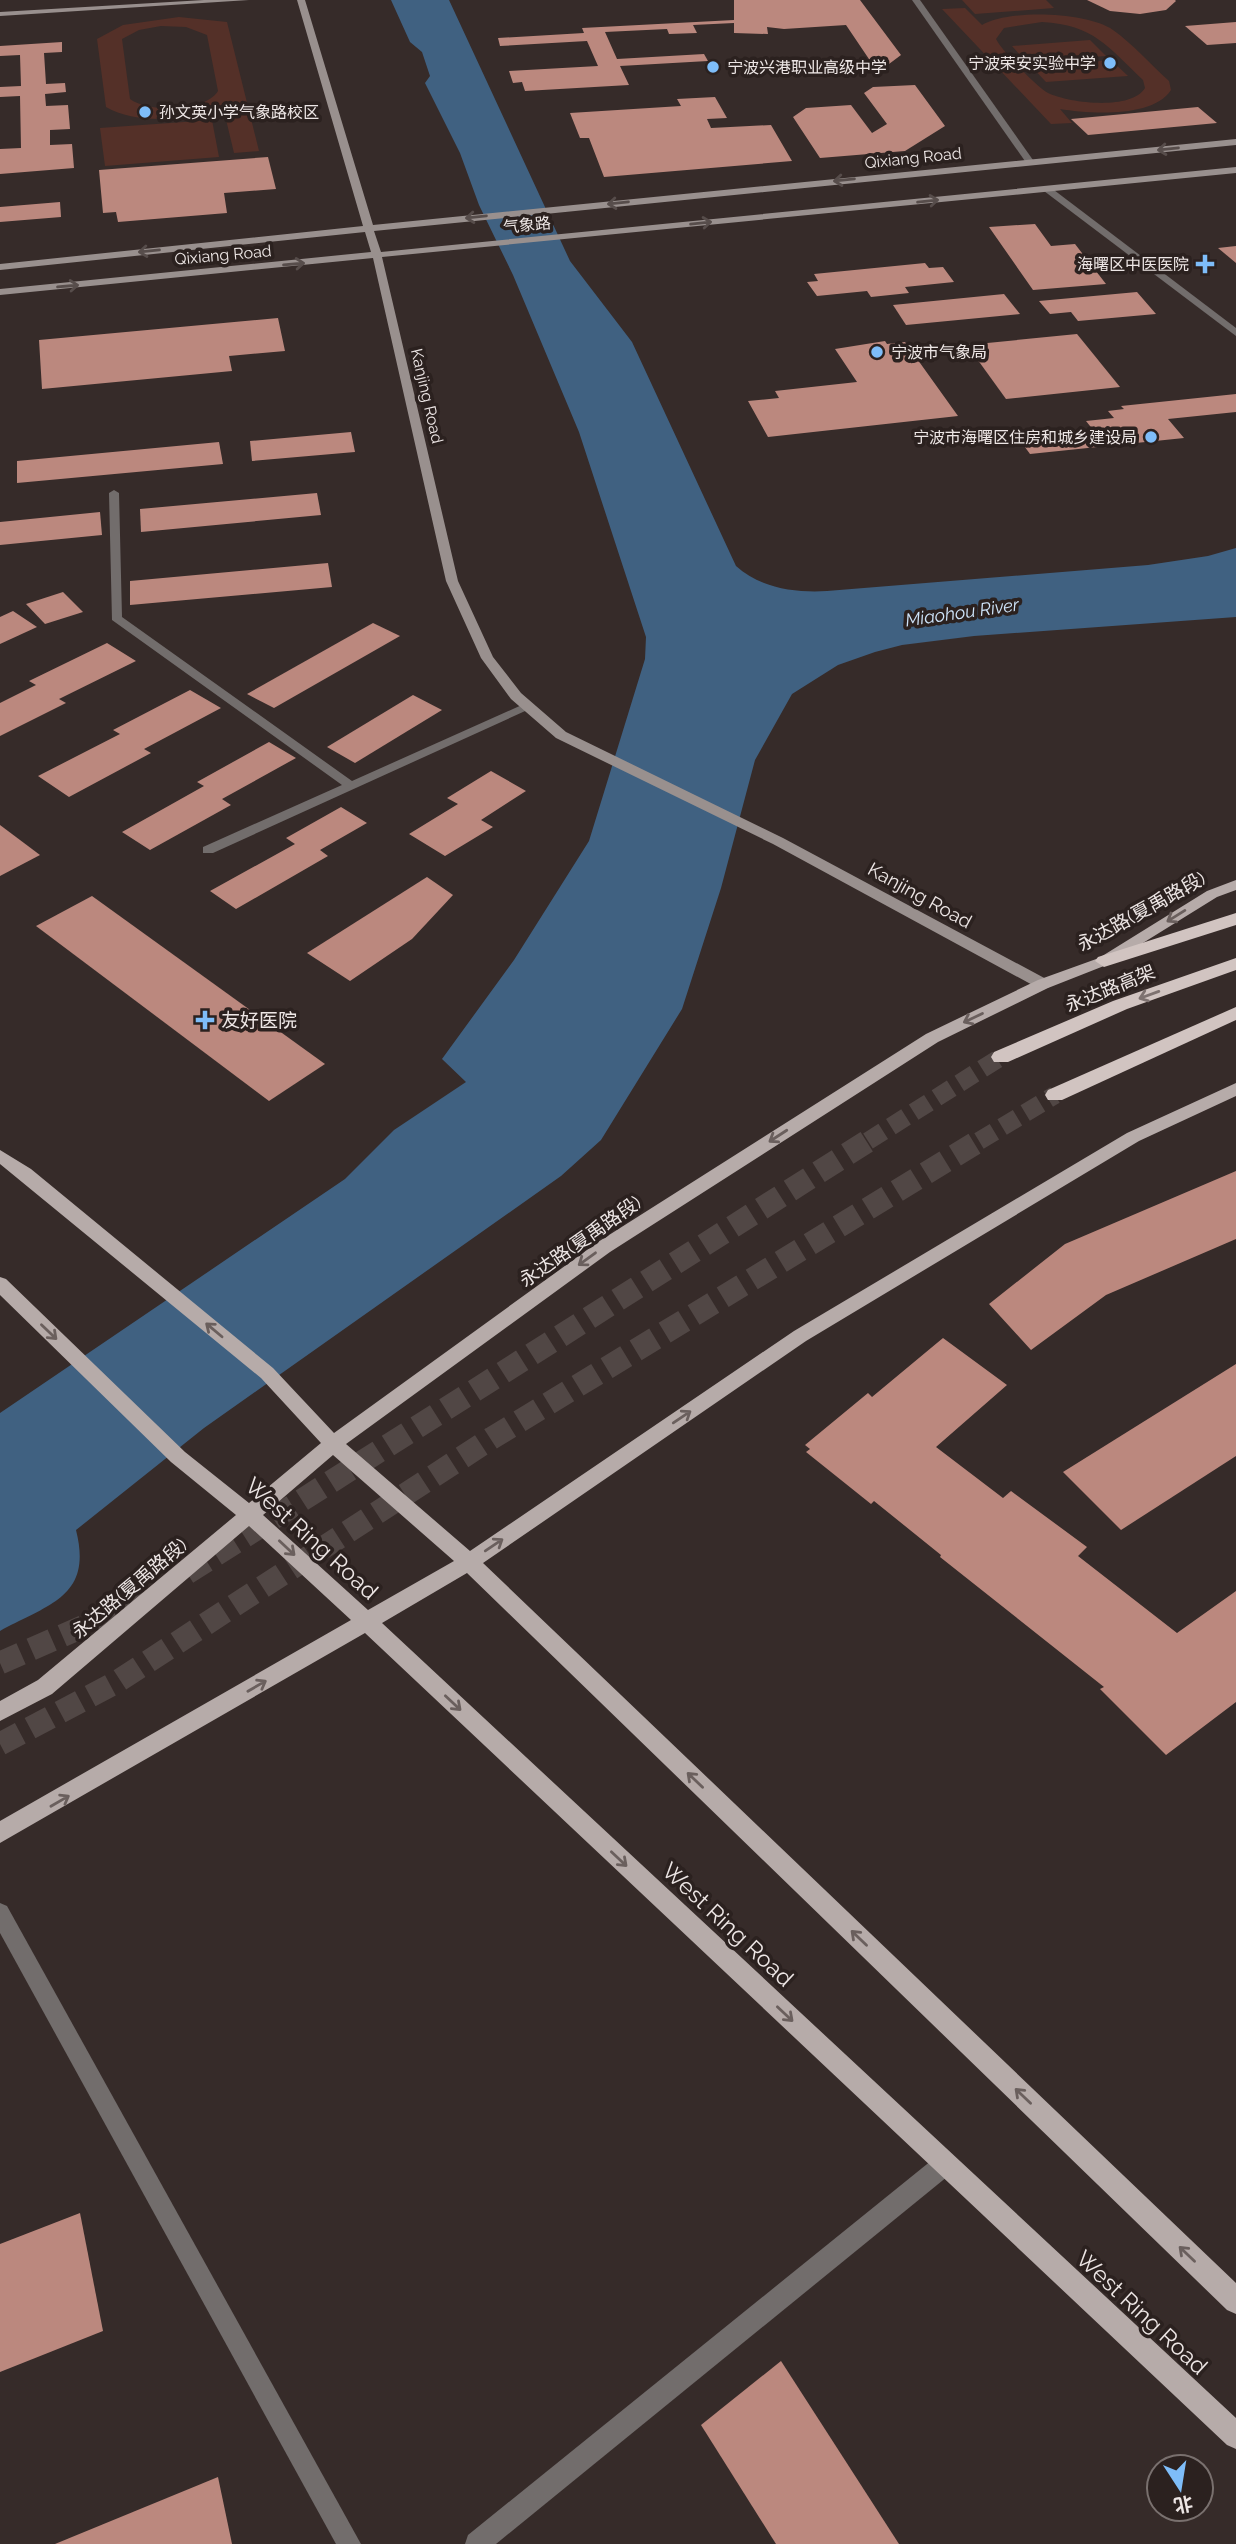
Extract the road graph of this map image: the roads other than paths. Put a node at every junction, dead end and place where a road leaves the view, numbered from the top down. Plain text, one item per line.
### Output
1 (245, 0) edge
2 (301, 0) edge
3 (916, 0) edge
4 (0, 14) edge
5 (1236, 142) edge
6 (1030, 162) junction
7 (1236, 170) edge
8 (1047, 189) junction
9 (592, 205) joint
10 (436, 221) joint
11 (369, 228) junction
12 (449, 249) joint
13 (377, 256) junction
14 (0, 267) edge
15 (0, 292) edge
16 (1234, 330) edge
17 (114, 493) dead end
18 (528, 707) junction
19 (351, 786) junction
20 (208, 850) dead end
21 (1236, 885) edge
22 (1236, 919) edge
23 (1104, 961) junction
24 (1236, 964) edge
25 (1043, 984) junction
26 (1236, 1013) edge
27 (1001, 1057) tunnel mouth
28 (1236, 1090) edge
29 (1055, 1096) tunnel mouth
30 (0, 1156) edge
31 (0, 1284) edge
32 (333, 1444) junction
33 (250, 1514) junction
34 (468, 1562) junction
35 (368, 1623) junction
36 (0, 1712) edge
37 (0, 1833) edge
38 (0, 1913) edge
39 (945, 2164) junction
40 (1236, 2301) edge
41 (1236, 2436) edge
42 (349, 2544) edge
43 (477, 2544) edge

1 - 4 street
2 - 11 street, Kanjing Road
3 - 6 street
5 -> 6 street, Qixiang Road
6 -> 9 street, Qixiang Road
7 - 8 street
12 -> 8 street, 气象路
8 - 16 street
9 -> 10 street, 气象路
10 - 11 street, Qixiang Road
11 - 13 street, Kanjing Road
11 -> 14 street, Qixiang Road
12 - 13 street, Qixiang Road
15 -> 13 street, Qixiang Road
13 - 18 street, Kanjing Road
17 - 19 lane
18 - 19 lane
18 - 25 street, Kanjing Road
19 - 20 lane
21 -> 23 main road, 永达路(夏禹路段)
22 - 23 highway
23 - 25 main road, 永达路(夏禹路段)
24 -> 27 highway, 永达路高架
25 -> 32 main road, 永达路(夏禹路段)
26 - 29 highway
34 -> 28 main road
32 -> 30 main road
31 -> 33 main road, West Ring Road
32 - 33 main road, 永达路(夏禹路段)
32 - 34 main road
33 -> 35 main road, West Ring Road
33 - 36 main road, 永达路(夏禹路段)
34 - 35 main road
40 -> 34 main road
37 -> 35 main road
35 -> 39 main road, West Ring Road
38 - 42 lane
39 - 41 main road, West Ring Road
39 - 43 lane

